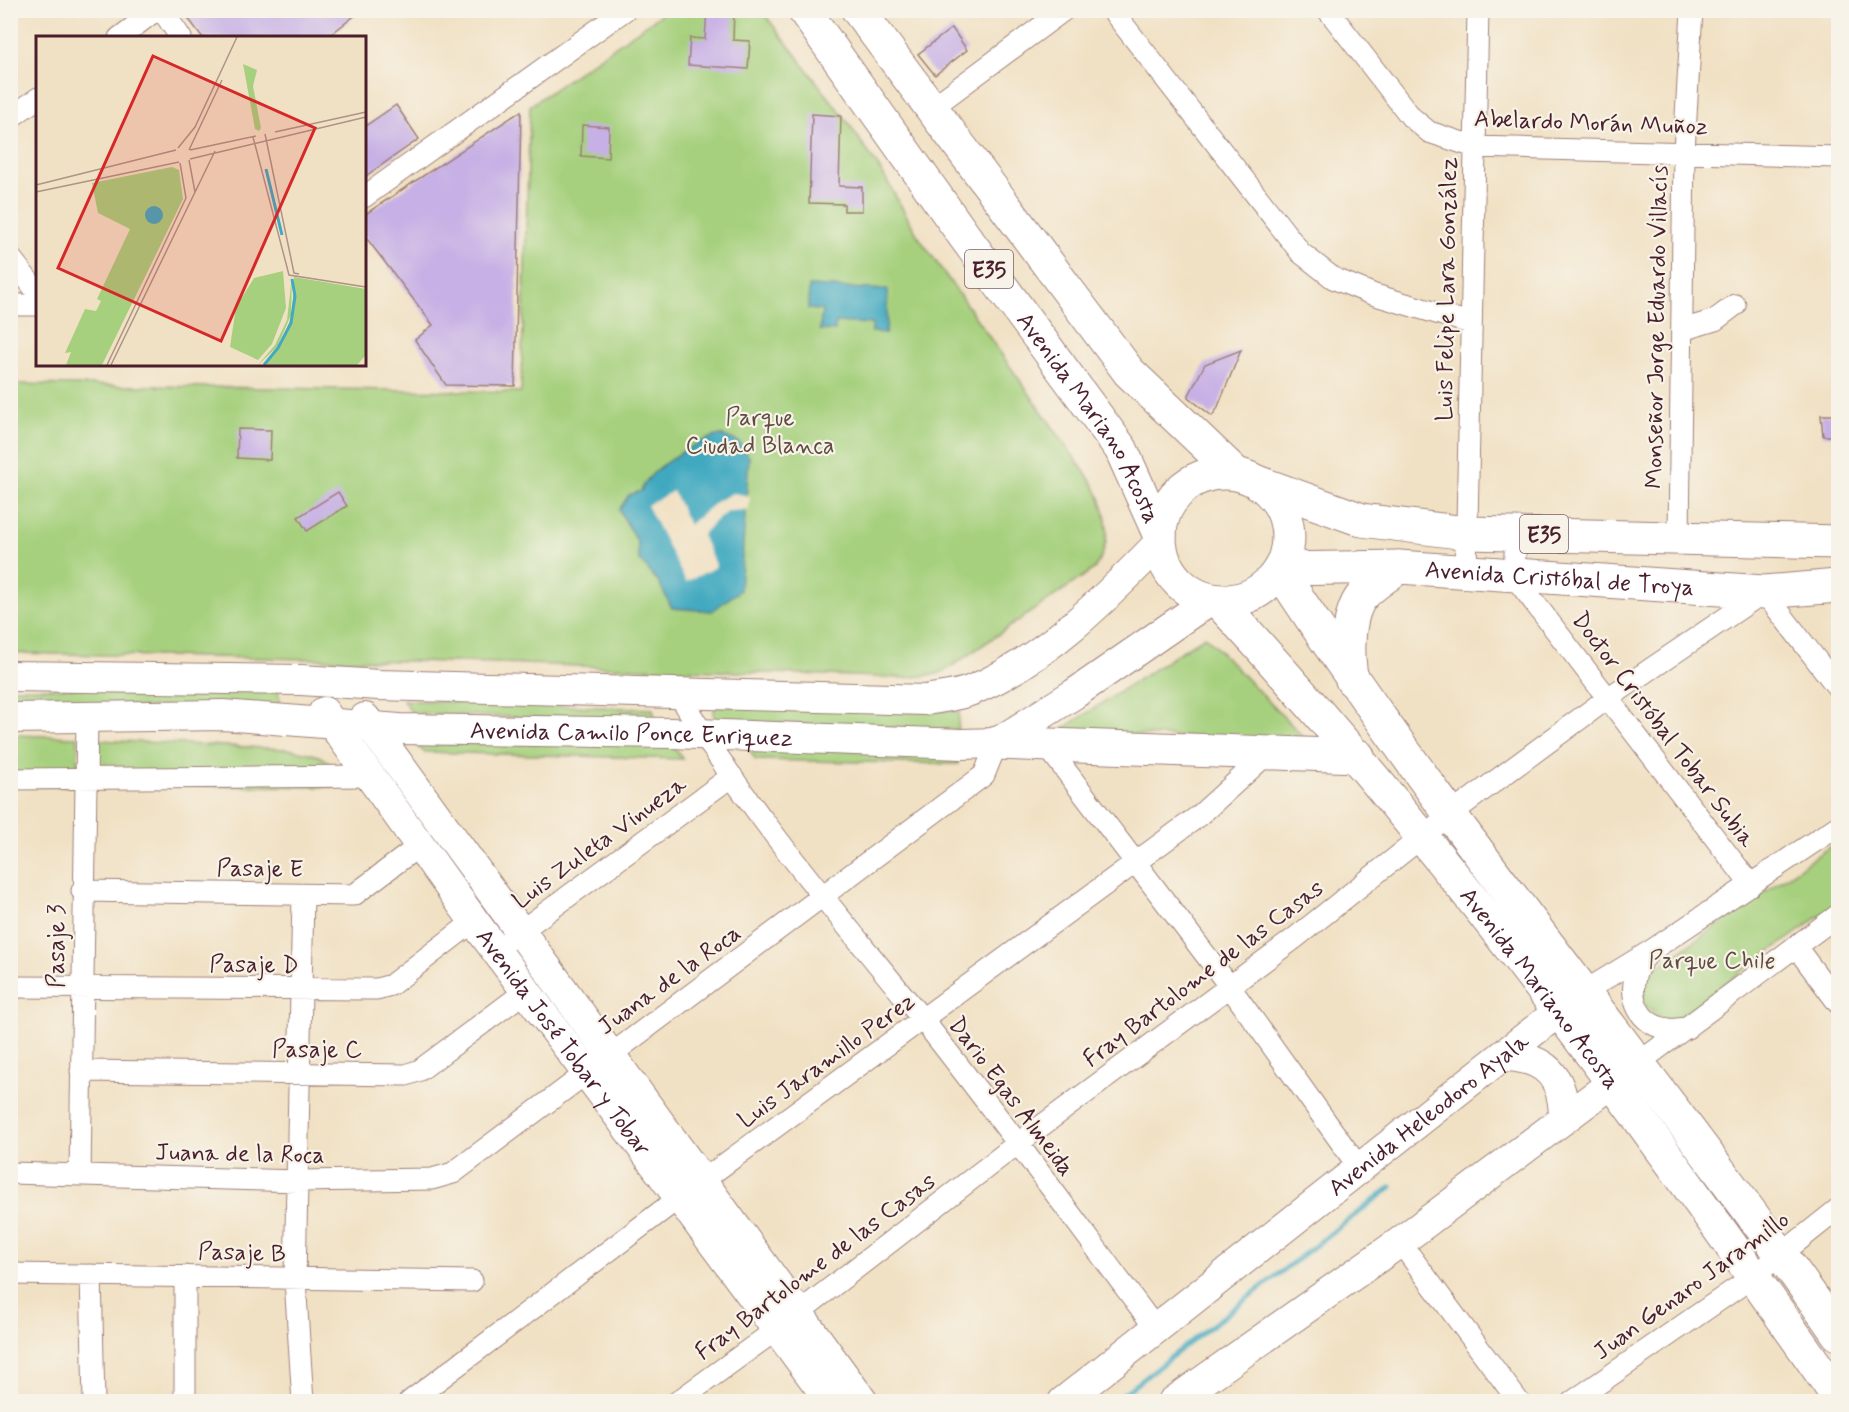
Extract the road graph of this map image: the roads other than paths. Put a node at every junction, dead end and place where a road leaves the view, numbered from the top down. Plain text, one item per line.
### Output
1 (156, 10) edge
2 (162, 10) edge
3 (625, 10) edge
4 (804, 10) edge
5 (858, 10) edge
6 (1064, 10) edge
7 (1112, 10) edge
8 (1328, 10) edge
9 (1478, 10) edge
10 (1692, 10) edge
11 (122, 36) edge
12 (180, 36) edge
13 (36, 99) edge
14 (930, 109) junction
15 (10, 118) edge
16 (1475, 147) junction
17 (1684, 152) junction
18 (1839, 157) edge
19 (366, 196) edge
20 (10, 257) edge
21 (36, 290) edge
22 (10, 305) edge
23 (36, 305) edge
24 (1736, 305) dead end
25 (1470, 323) junction
26 (1682, 330) junction
27 (1246, 478) junction
28 (1467, 533) junction
29 (1516, 533) junction
30 (1680, 536) junction
31 (1160, 539) junction
32 (1839, 542) edge
33 (1399, 567) junction
34 (1281, 570) junction
35 (1466, 571) junction
36 (1514, 576) junction
37 (1839, 586) edge
38 (1764, 592) junction
39 (1214, 600) junction
40 (10, 676) edge
41 (301, 680) junction
42 (1352, 680) junction
43 (342, 683) junction
44 (1839, 688) edge
45 (678, 693) junction
46 (1608, 698) junction
47 (10, 718) edge
48 (87, 718) junction
49 (332, 723) junction
50 (371, 727) junction
51 (703, 735) junction
52 (997, 743) junction
53 (1047, 746) junction
54 (1268, 753) junction
55 (1358, 756) junction
56 (369, 776) junction
57 (732, 776) junction
58 (10, 779) edge
59 (84, 779) junction
60 (1452, 813) junction
61 (1839, 826) edge
62 (1422, 835) junction
63 (420, 845) junction
64 (1135, 863) junction
65 (1751, 885) junction
66 (82, 891) junction
67 (303, 894) junction
68 (822, 898) junction
69 (1839, 915) edge
70 (474, 921) junction
71 (521, 930) junction
72 (1796, 947) junction
73 (496, 950) junction
74 (1652, 951) junction
75 (10, 987) edge
76 (82, 987) junction
77 (1230, 987) junction
78 (301, 990) junction
79 (526, 991) junction
80 (1585, 991) junction
81 (1839, 1004) edge
82 (1558, 1012) junction
83 (923, 1021) junction
84 (1687, 1028) junction
85 (612, 1053) junction
86 (1504, 1056) junction
87 (81, 1071) junction
88 (1625, 1073) junction
89 (300, 1074) junction
90 (586, 1074) junction
91 (1564, 1119) junction
92 (1017, 1144) junction
93 (1360, 1169) junction
94 (10, 1173) edge
95 (80, 1175) junction
96 (298, 1181) junction
97 (692, 1189) junction
98 (1839, 1209) edge
99 (1400, 1242) junction
100 (1782, 1254) junction
101 (10, 1274) edge
102 (91, 1275) junction
103 (184, 1276) junction
104 (1754, 1276) junction
105 (295, 1280) junction
106 (472, 1281) dead end
107 (787, 1322) junction
108 (1156, 1329) junction
109 (1839, 1334) edge
110 (1191, 1396) edge
111 (1839, 1397) edge
112 (94, 1401) edge
113 (185, 1401) edge
114 (303, 1401) edge
115 (409, 1401) edge
116 (677, 1401) edge
117 (831, 1401) edge
118 (863, 1401) edge
119 (1063, 1401) edge
120 (1519, 1401) edge
121 (1572, 1401) edge

1 - 11 street
2 - 12 street
3 - 19 street
4 - 31 main road, Avenida Mariano Acosta / E35
5 - 14 main road, Avenida Mariano Acosta / E35
6 - 14 street
7 - 25 street
8 - 16 street, Abelardo Morán Muñoz
9 - 16 street, Luis Felipe Lara González
10 - 17 street, Monseñor Jorge Eduardo Villacís
13 - 15 street
14 - 27 main road, Avenida Mariano Acosta / E35
16 - 17 street, Abelardo Morán Muñoz
16 - 25 street, Luis Felipe Lara González
17 - 18 street, Abelardo Morán Muñoz
17 - 26 street, Monseñor Jorge Eduardo Villacís
20 - 21 street
22 - 23 street
24 - 26 street
25 - 28 street, Luis Felipe Lara González
26 - 30 street, Monseñor Jorge Eduardo Villacís
27 - 28 main road, Avenida Cristóbal de Troya / E35
27 - 31 main road, E35
27 - 34 main road, E35
28 - 29 main road, Avenida Cristóbal de Troya / E35
28 - 35 street, Luis Felipe Lara González
29 - 30 main road, Avenida Cristóbal de Troya / E35
29 - 36 street
30 - 32 main road, Avenida Cristóbal de Troya / E35
31 - 39 main road, E35
31 - 45 main road, Avenida Camilo Ponce Enriquez
33 - 34 main road, Avenida Cristóbal de Troya / E35
33 - 35 main road, Avenida Cristóbal de Troya / E35
33 - 42 main road
34 - 39 main road
34 - 42 main road, Avenida Mariano Acosta
35 - 36 main road, Avenida Cristóbal de Troya / E35
36 - 38 main road, Avenida Cristóbal de Troya / E35
36 - 46 street, Doctor Cristóbal Tobar Subia
37 - 38 main road, Avenida Cristóbal de Troya / E35
38 - 44 street
38 - 46 street, Fray Bartolome de las Casas
39 - 52 main road
39 - 55 main road, Avenida Mariano Acosta
40 - 41 main road, Avenida Camilo Ponce Enriquez
41 - 43 main road, Avenida Camilo Ponce Enriquez
41 - 49 main road, Avenida José Tobar y Tobar
42 - 60 main road, Avenida Mariano Acosta
43 - 45 main road, Avenida Camilo Ponce Enriquez
43 - 50 main road, Avenida José Tobar y Tobar
45 - 51 street, Dario Egas Almeida
46 - 60 street, Fray Bartolome de las Casas
46 - 65 street, Doctor Cristóbal Tobar Subia
47 - 48 main road, Avenida Camilo Ponce Enriquez
48 - 49 main road, Avenida Camilo Ponce Enriquez
48 - 59 street, Pasaje 3
49 - 50 main road, Avenida Camilo Ponce Enriquez
49 - 56 main road, Avenida José Tobar y Tobar
50 - 51 main road, Avenida Camilo Ponce Enriquez
50 - 71 main road, Avenida José Tobar y Tobar
51 - 52 main road, Avenida Camilo Ponce Enriquez
51 - 57 street, Dario Egas Almeida
52 - 53 main road
52 - 68 street, Juana de la Roca
53 - 54 main road
53 - 64 street
54 - 55 main road
54 - 64 street, Luis Jaramillo Perez
55 - 62 main road, Avenida Mariano Acosta
56 - 59 street
56 - 63 main road, Avenida José Tobar y Tobar
57 - 68 street, Dario Egas Almeida
57 - 71 street, Luis Zuleta Vinueza
58 - 59 street
59 - 66 street, Pasaje 3
60 - 62 street, Fray Bartolome de las Casas
60 - 80 main road, Avenida Mariano Acosta
61 - 65 street, Avenida Heleodoro Ayala
62 - 77 street, Fray Bartolome de las Casas
62 - 82 main road, Avenida Mariano Acosta
63 - 67 street, Pasaje E
63 - 70 main road, Avenida José Tobar y Tobar
64 - 77 street
64 - 83 street, Luis Jaramillo Perez
65 - 74 street, Avenida Heleodoro Ayala
66 - 67 street, Pasaje E
66 - 76 street, Pasaje 3
67 - 78 street
68 - 83 street, Dario Egas Almeida
68 - 85 street, Juana de la Roca
69 - 72 street
70 - 73 main road, Avenida José Tobar y Tobar
70 - 78 street, Pasaje D
71 - 73 street, Luis Zuleta Vinueza
71 - 85 main road, Avenida José Tobar y Tobar
72 - 81 street
72 - 84 street
73 - 79 main road, Avenida José Tobar y Tobar
74 - 80 street, Avenida Heleodoro Ayala
74 - 84 street
75 - 76 street, Pasaje D
76 - 78 street, Pasaje D
76 - 87 street, Pasaje 3
77 - 92 street, Fray Bartolome de las Casas
77 - 93 street
78 - 89 street
79 - 89 street, Pasaje C
79 - 90 main road, Avenida José Tobar y Tobar
80 - 82 main road, Avenida Heleodoro Ayala
80 - 88 main road, Avenida Mariano Acosta
82 - 86 main road, Avenida Heleodoro Ayala
82 - 88 main road, Avenida Mariano Acosta
83 - 92 street, Dario Egas Almeida
83 - 97 street, Luis Jaramillo Perez
84 - 88 street
85 - 90 street, Juana de la Roca
85 - 97 main road, Avenida José Tobar y Tobar
86 - 91 main road
86 - 93 main road, Avenida Heleodoro Ayala
87 - 89 street, Pasaje C
87 - 95 street, Pasaje 3
88 - 91 main road
88 - 100 main road, Avenida Mariano Acosta
88 - 104 main road, Avenida Mariano Acosta
89 - 96 street
90 - 96 street, Juana de la Roca
90 - 97 main road, Avenida José Tobar y Tobar
91 - 99 main road
92 - 107 street, Fray Bartolome de las Casas
92 - 108 street, Dario Egas Almeida
93 - 108 main road, Avenida Heleodoro Ayala
94 - 95 street, Juana de la Roca
95 - 96 street, Juana de la Roca
96 - 105 street
97 - 107 main road, Avenida José Tobar y Tobar
97 - 115 street, Luis Jaramillo Perez
98 - 100 street, Juan Genaro Jaramillo
99 - 110 main road
99 - 120 street
100 - 104 street, Juan Genaro Jaramillo
100 - 109 main road, Avenida Mariano Acosta
101 - 102 street, Pasaje B
102 - 103 street, Pasaje B
102 - 112 street
103 - 105 street, Pasaje B
103 - 113 street
104 - 111 main road, Avenida Mariano Acosta
104 - 121 street, Juan Genaro Jaramillo
105 - 106 street, Pasaje B
105 - 114 street
107 - 116 street, Fray Bartolome de las Casas
107 - 117 main road, Avenida José Tobar y Tobar
107 - 118 main road, Avenida José Tobar y Tobar
108 - 119 main road, Avenida Heleodoro Ayala

